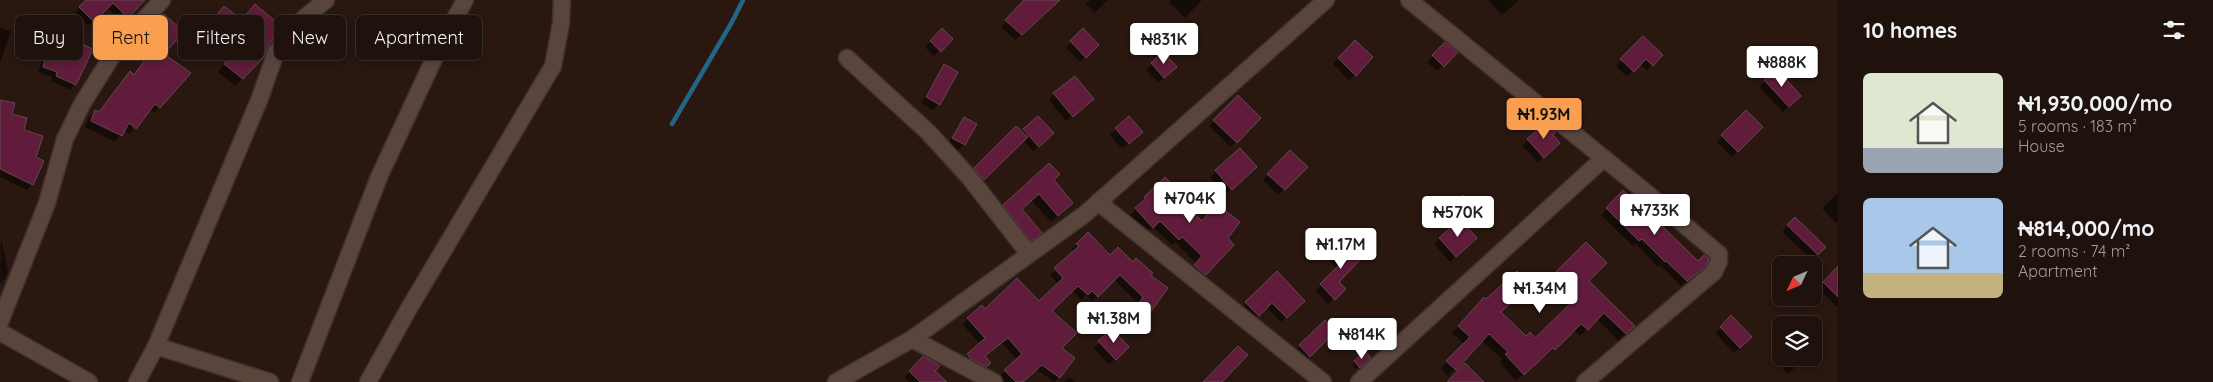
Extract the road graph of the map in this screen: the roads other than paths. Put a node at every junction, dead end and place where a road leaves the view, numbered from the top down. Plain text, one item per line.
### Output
1 (162, 0) edge
2 (326, 0) edge
3 (464, 0) edge
4 (562, 0) edge
5 (1326, 0) edge
6 (1409, 0) edge
7 (847, 58) dead end
8 (1604, 158) junction
9 (1098, 202) junction
10 (1030, 254) junction
11 (0, 322) edge
12 (0, 332) edge
13 (912, 339) junction
14 (156, 346) junction
15 (88, 382) edge
16 (137, 382) edge
17 (270, 382) edge
18 (300, 382) edge
19 (368, 382) edge
20 (836, 382) edge
21 (994, 382) edge
22 (1323, 382) edge
23 (1358, 382) edge
24 (1586, 382) edge

1 - 11 street
2 - 14 street
3 - 18 street
4 - 19 street
5 - 9 street
6 - 8 street
7 - 10 street
8 - 23 street
8 - 24 street
9 - 10 street
9 - 22 street
10 - 13 street
12 - 15 street
13 - 20 street
13 - 21 street
14 - 16 street
14 - 17 street

